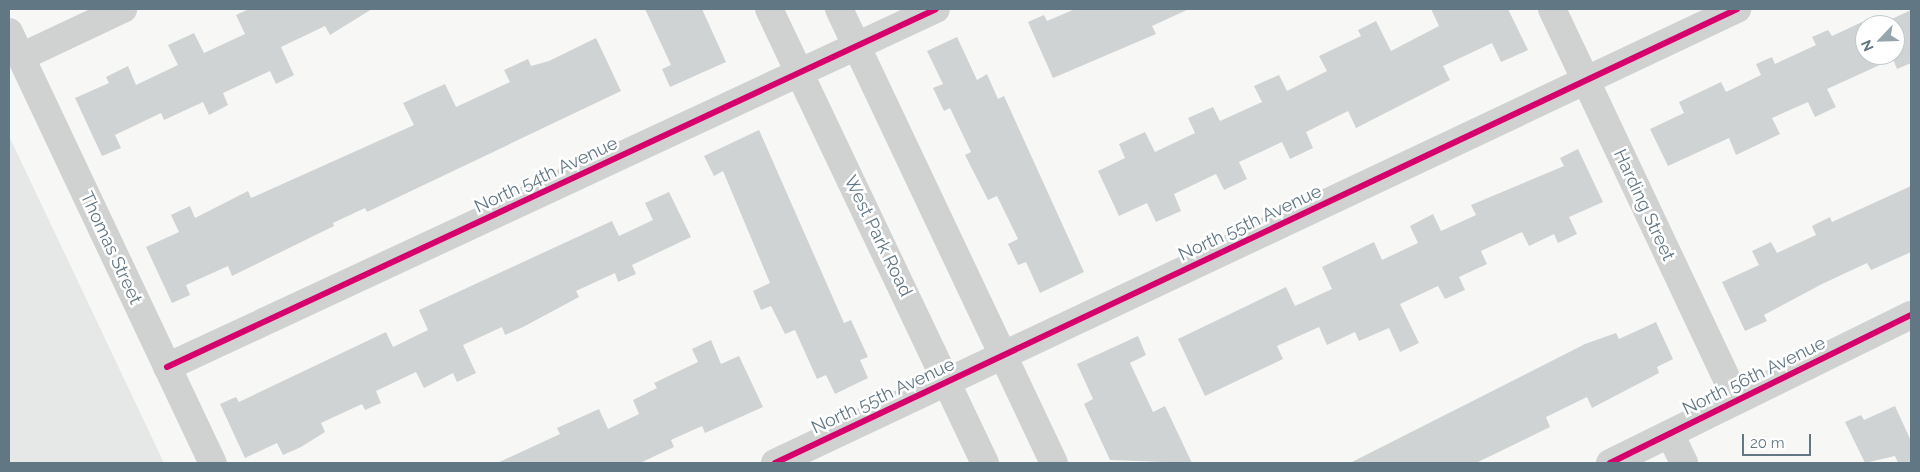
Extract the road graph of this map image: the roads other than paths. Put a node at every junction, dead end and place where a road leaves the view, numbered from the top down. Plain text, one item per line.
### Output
1 (123, 9) edge
2 (769, 9) edge
3 (839, 9) edge
4 (936, 9) edge
5 (1552, 9) edge
6 (1737, 9) edge
7 (9, 32) edge
8 (857, 47) junction
9 (21, 57) junction
10 (800, 73) junction
11 (1586, 82) junction
12 (1911, 315) edge
13 (1003, 356) junction
14 (167, 368) junction
15 (948, 382) junction
16 (1737, 400) junction
17 (1670, 434) junction
18 (213, 463) edge
19 (775, 463) edge
20 (985, 463) edge
21 (1054, 463) edge
22 (1610, 463) edge
23 (1684, 463) edge

1 - 9 street
2 - 10 street, West Park Road
3 - 8 street
4 - 8 street, North 54th Avenue
5 - 11 street, Harding Street
6 - 11 street, North 55th Avenue
7 - 9 street, Thomas Street
8 - 10 street, North 54th Avenue
8 - 13 street
9 - 14 street, Thomas Street
10 - 14 street, North 54th Avenue
10 - 15 street, West Park Road
11 - 13 street, North 55th Avenue
11 - 16 street, Harding Street
12 - 16 street, North 56th Avenue
13 - 15 street, North 55th Avenue
13 - 21 street
14 - 18 street, Thomas Street
15 - 19 street, North 55th Avenue
15 - 20 street, West Park Road
16 - 17 street, North 56th Avenue
17 - 22 street, North 56th Avenue
17 - 23 street

